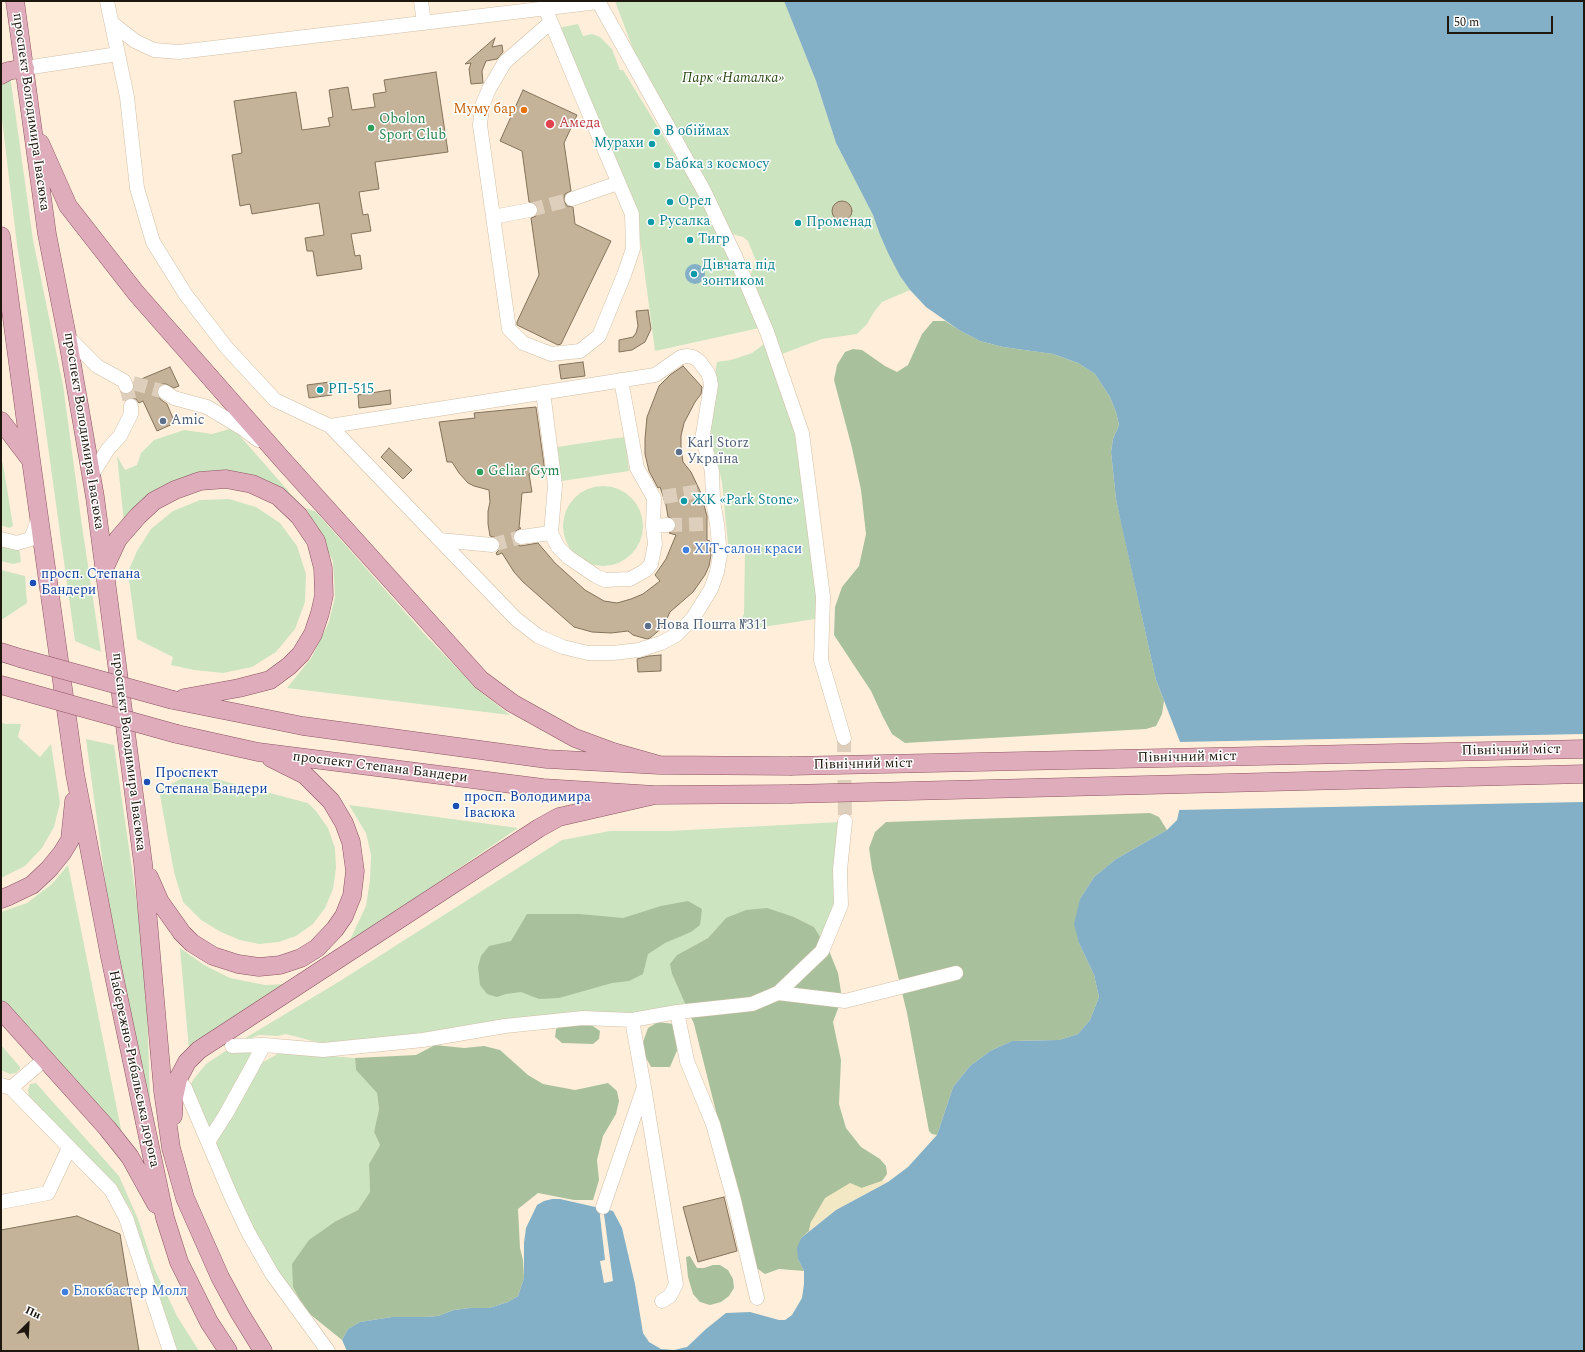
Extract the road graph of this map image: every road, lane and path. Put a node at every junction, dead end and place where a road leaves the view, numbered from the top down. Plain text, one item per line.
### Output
1 (15, 1) edge
2 (107, 1) edge
3 (421, 1) edge
4 (598, 1) edge
5 (545, 8) junction
6 (424, 22) junction
7 (551, 22) junction
8 (112, 23) junction
9 (118, 54) junction
10 (25, 68) junction
11 (1, 75) edge
12 (33, 129) junction
13 (618, 183) junction
14 (572, 198) tunnel mouth
15 (530, 210) tunnel mouth
16 (493, 218) junction
17 (1, 236) edge
18 (67, 336) junction
19 (621, 380) junction
20 (128, 383) tunnel mouth
21 (165, 392) tunnel mouth
22 (543, 392) junction
23 (131, 406) tunnel mouth
24 (1, 421) edge
25 (330, 426) junction
26 (281, 458) junction
27 (31, 460) junction
28 (91, 476) junction
29 (39, 517) junction
30 (668, 525) tunnel mouth
31 (653, 526) junction
32 (551, 533) junction
33 (521, 537) tunnel mouth
34 (1, 539) edge
35 (440, 540) junction
36 (492, 544) tunnel mouth
37 (104, 569) junction
38 (1, 652) edge
39 (1, 685) edge
40 (173, 700) junction
41 (844, 738) tunnel mouth
42 (1584, 749) edge
43 (258, 752) junction
44 (660, 765) junction
45 (76, 774) junction
46 (1584, 774) edge
47 (790, 794) joint
48 (655, 795) junction
49 (845, 821) tunnel mouth
50 (143, 863) junction
51 (1, 899) edge
52 (956, 973) dead end
53 (778, 993) junction
54 (1, 1010) edge
55 (677, 1012) junction
56 (632, 1020) junction
57 (264, 1045) junction
58 (232, 1046) dead end
59 (45, 1059) junction
60 (178, 1079) junction
61 (6, 1087) edge
62 (644, 1087) junction
63 (208, 1142) junction
64 (69, 1148) junction
65 (171, 1148) junction
66 (1, 1202) edge
67 (603, 1207) dead end
68 (164, 1218) junction
69 (757, 1298) dead end
70 (662, 1301) dead end
71 (170, 1351) edge
72 (228, 1351) edge
73 (263, 1351) edge
74 (328, 1351) edge

1 - 10 main road, проспект Володимира Івасюка
2 - 8 street
3 - 6 street
4 - 5 street
4 - 41 street
5 - 6 street
5 - 7 street
6 - 8 street
7 - 13 street
7 - 16 street
8 - 9 street
9 - 10 street
9 - 25 street
10 - 11 main road
10 - 12 main road, проспект Володимира Івасюка
12 - 18 main road, проспект Володимира Івасюка
12 - 26 main road
13 - 14 street
13 - 16 street
15 - 16 street
17 - 27 main road
18 - 20 street
18 - 28 main road, проспект Володимира Івасюка
19 - 22 street
19 - 31 street
19 - 35 street
21 - 26 street
22 - 25 street
22 - 32 street
23 - 28 street
24 - 27 main road
25 - 35 street
26 - 44 main road
27 - 29 main road
28 - 37 main road, проспект Володимира Івасюка
29 - 34 street
29 - 45 main road
30 - 31 street
31 - 32 street
32 - 33 street
35 - 36 street
37 - 40 main road
37 - 50 main road, проспект Володимира Івасюка
38 - 40 main road, bridge
39 - 43 main road, проспект Степана Бандери, bridge
40 - 44 main road
42 - 44 main road, Північний міст, bridge
43 - 48 main road, проспект Степана Бандери
43 - 50 main road
45 - 51 main road
45 - 68 main road, Набережно-Рибальська дорога
46 - 47 main road, Північний міст, bridge
47 - 48 main road, проспект Степана Бандери
48 - 60 main road
49 - 53 street
50 - 65 main road, Набережно-Рибальська дорога
52 - 53 street
53 - 55 street
54 - 59 main road
55 - 56 street
55 - 69 street
56 - 57 street
56 - 62 street
57 - 58 street
57 - 63 street
59 - 61 street
59 - 68 main road
60 - 63 street
60 - 65 main road
61 - 64 street
62 - 67 street
62 - 70 street
63 - 74 street
64 - 66 street
64 - 71 street
65 - 73 main road, Набережно-Рибальська дорога
68 - 72 main road, Набережно-Рибальська дорога

